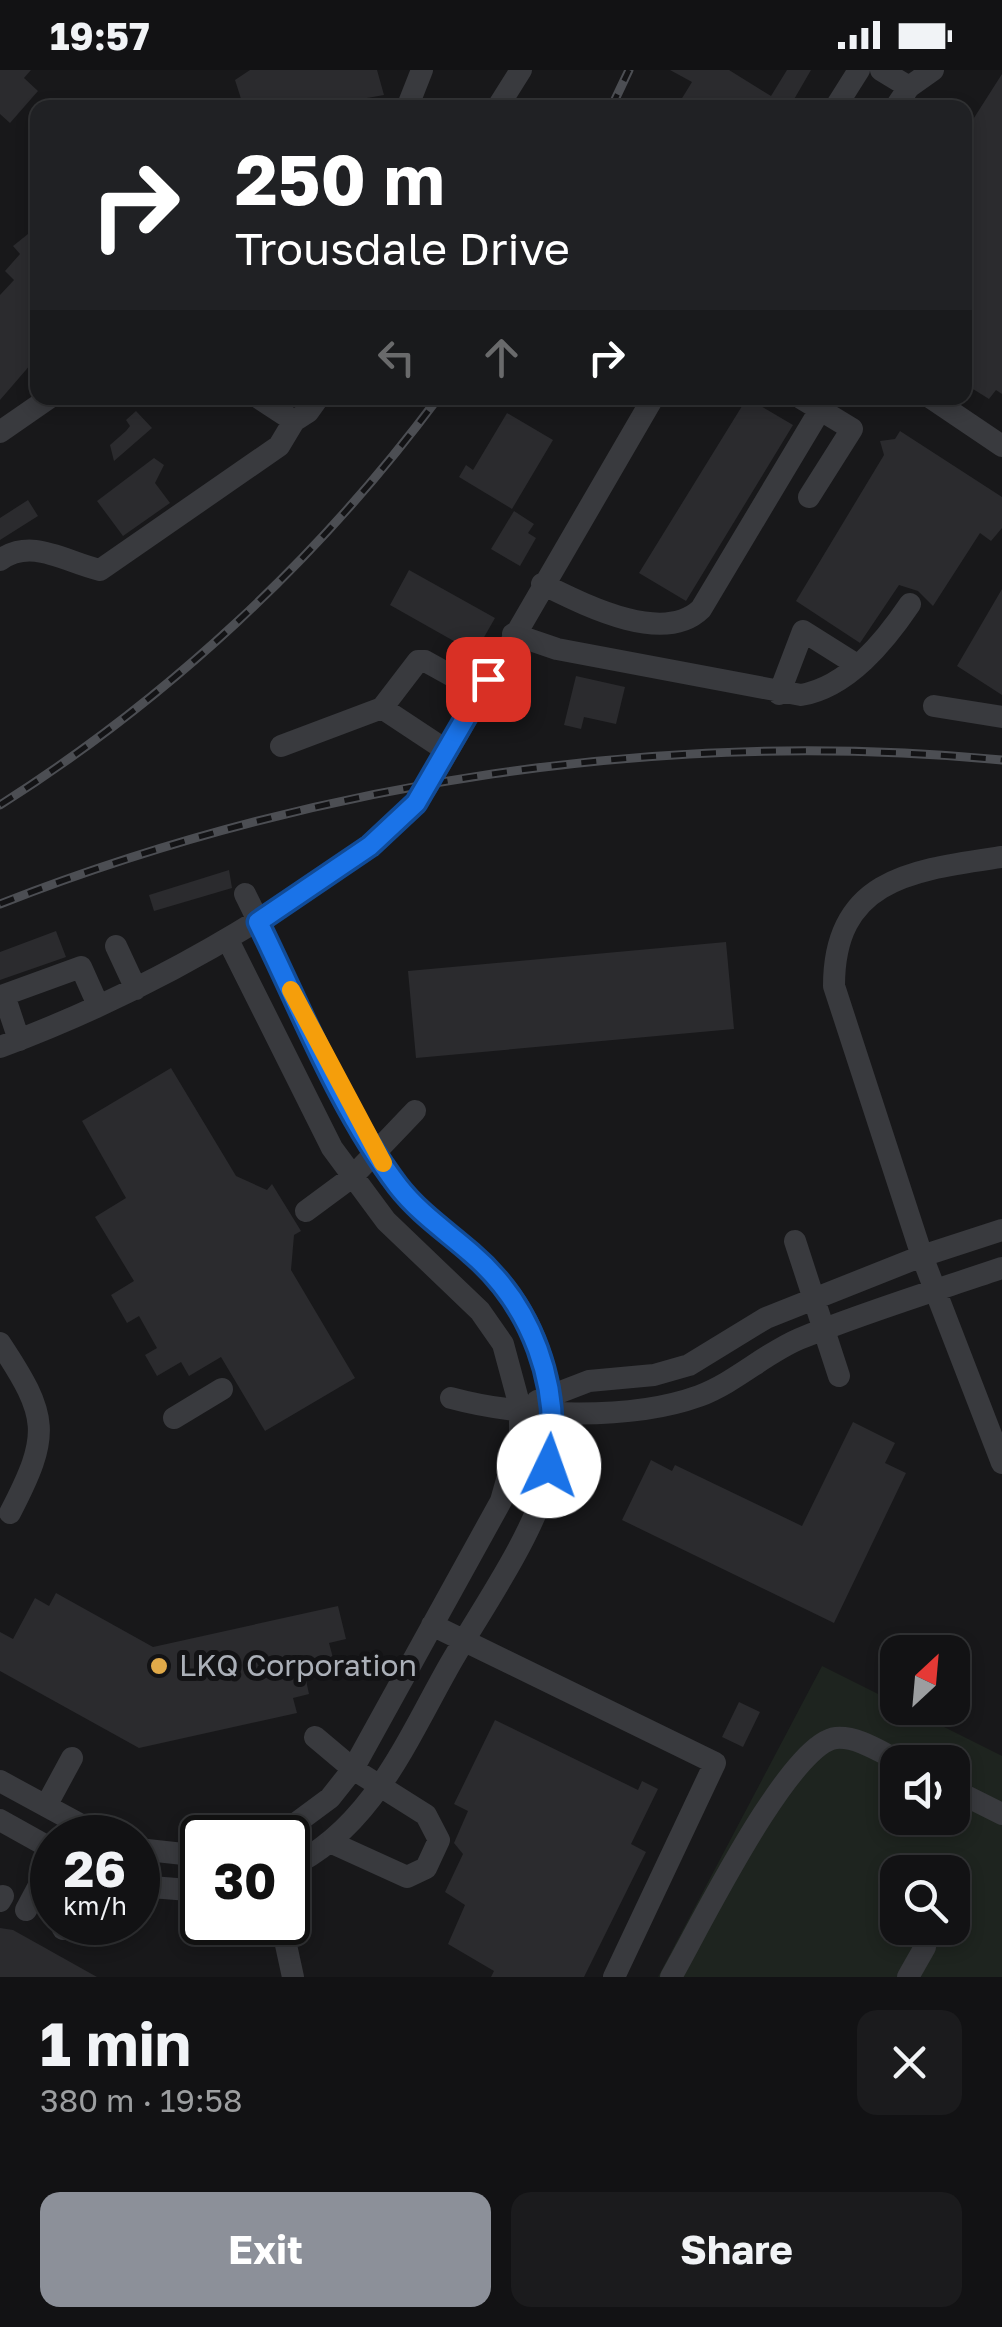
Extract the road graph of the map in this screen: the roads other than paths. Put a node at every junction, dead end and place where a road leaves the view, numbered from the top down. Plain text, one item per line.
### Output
1 (422, 70) edge
2 (520, 70) edge
3 (859, 70) edge
4 (882, 70) edge
5 (934, 70) edge
6 (909, 87) junction
7 (410, 100) edge
8 (502, 100) edge
9 (840, 100) edge
10 (900, 100) edge
11 (39, 405) edge
12 (270, 405) edge
13 (313, 405) edge
14 (649, 405) edge
15 (809, 405) edge
16 (812, 405) edge
17 (941, 405) edge
18 (294, 421) junction
19 (0, 432) edge
20 (1002, 446) edge
21 (810, 497) dead end
22 (0, 560) edge
23 (542, 584) junction
24 (910, 604) dead end
25 (513, 634) junction
26 (857, 664) junction
27 (481, 692) junction
28 (779, 694) junction
29 (934, 706) dead end
30 (382, 708) junction
31 (1002, 717) edge
32 (281, 746) dead end
33 (448, 751) junction
34 (1002, 857) edge
35 (245, 894) dead end
36 (258, 922) junction
37 (228, 940) junction
38 (116, 946) dead end
39 (136, 988) junction
40 (98, 1005) junction
41 (10, 1043) edge
42 (415, 1110) dead end
43 (376, 1152) junction
44 (352, 1178) junction
45 (306, 1210) dead end
46 (1002, 1230) edge
47 (795, 1241) dead end
48 (922, 1256) junction
49 (1002, 1268) edge
50 (935, 1291) junction
51 (814, 1298) junction
52 (824, 1328) junction
53 (0, 1343) edge
54 (839, 1376) dead end
55 (222, 1389) dead end
56 (450, 1398) dead end
57 (551, 1406) junction
58 (520, 1407) junction
59 (174, 1418) dead end
60 (1002, 1463) edge
61 (10, 1513) dead end
62 (432, 1626) junction
63 (463, 1642) junction
64 (316, 1737) dead end
65 (880, 1753) edge
66 (72, 1758) dead end
67 (352, 1769) junction
68 (0, 1781) edge
69 (380, 1788) junction
70 (970, 1798) edge
71 (46, 1806) junction
72 (1002, 1814) edge
73 (63, 1815) edge
74 (307, 1815) edge
75 (0, 1820) edge
76 (30, 1837) edge
77 (330, 1842) junction
78 (310, 1854) edge
79 (30, 1902) edge
80 (26, 1910) dead end
81 (285, 1945) edge
82 (924, 1947) dead end
83 (293, 1977) edge
84 (614, 1977) edge
85 (671, 1977) edge
86 (908, 1977) edge

1 - 7 street
2 - 8 street
3 - 9 street
4 - 6 street
5 - 6 street
6 - 10 street
11 - 19 street
12 - 18 street
13 - 18 street
14 - 23 street
15 - 23 street
16 - 21 street
17 - 20 street
18 - 22 street
23 - 25 street
24 - 26 street
25 - 27 street
25 - 28 street
26 - 28 street
26 - 28 street
27 - 30 street
27 - 33 street
29 - 31 street
30 - 32 street
30 - 33 street
33 - 36 street
34 - 48 street
35 - 36 street
36 - 37 street
36 - 43 street
37 - 39 street
37 - 44 street
38 - 39 street
39 - 40 street
40 - 41 street
40 - 41 street
42 - 43 street
43 - 44 street
43 - 57 street
44 - 45 street
44 - 58 street
46 - 48 street
47 - 51 street
48 - 50 street
48 - 51 street
49 - 50 street
50 - 52 street
50 - 60 street
51 - 52 street
51 - 57 street
52 - 54 street
52 - 57 street
53 - 61 street
55 - 59 street
56 - 58 street
57 - 58 street
57 - 63 street
58 - 62 street
62 - 63 street
62 - 67 street
63 - 69 street
63 - 84 street
64 - 67 street
65 - 85 street
66 - 71 street
67 - 69 street
67 - 74 street
68 - 71 street
69 - 77 street
69 - 77 street
70 - 72 street
71 - 73 street
75 - 76 street
77 - 78 street
79 - 80 street
81 - 83 street
82 - 86 street

